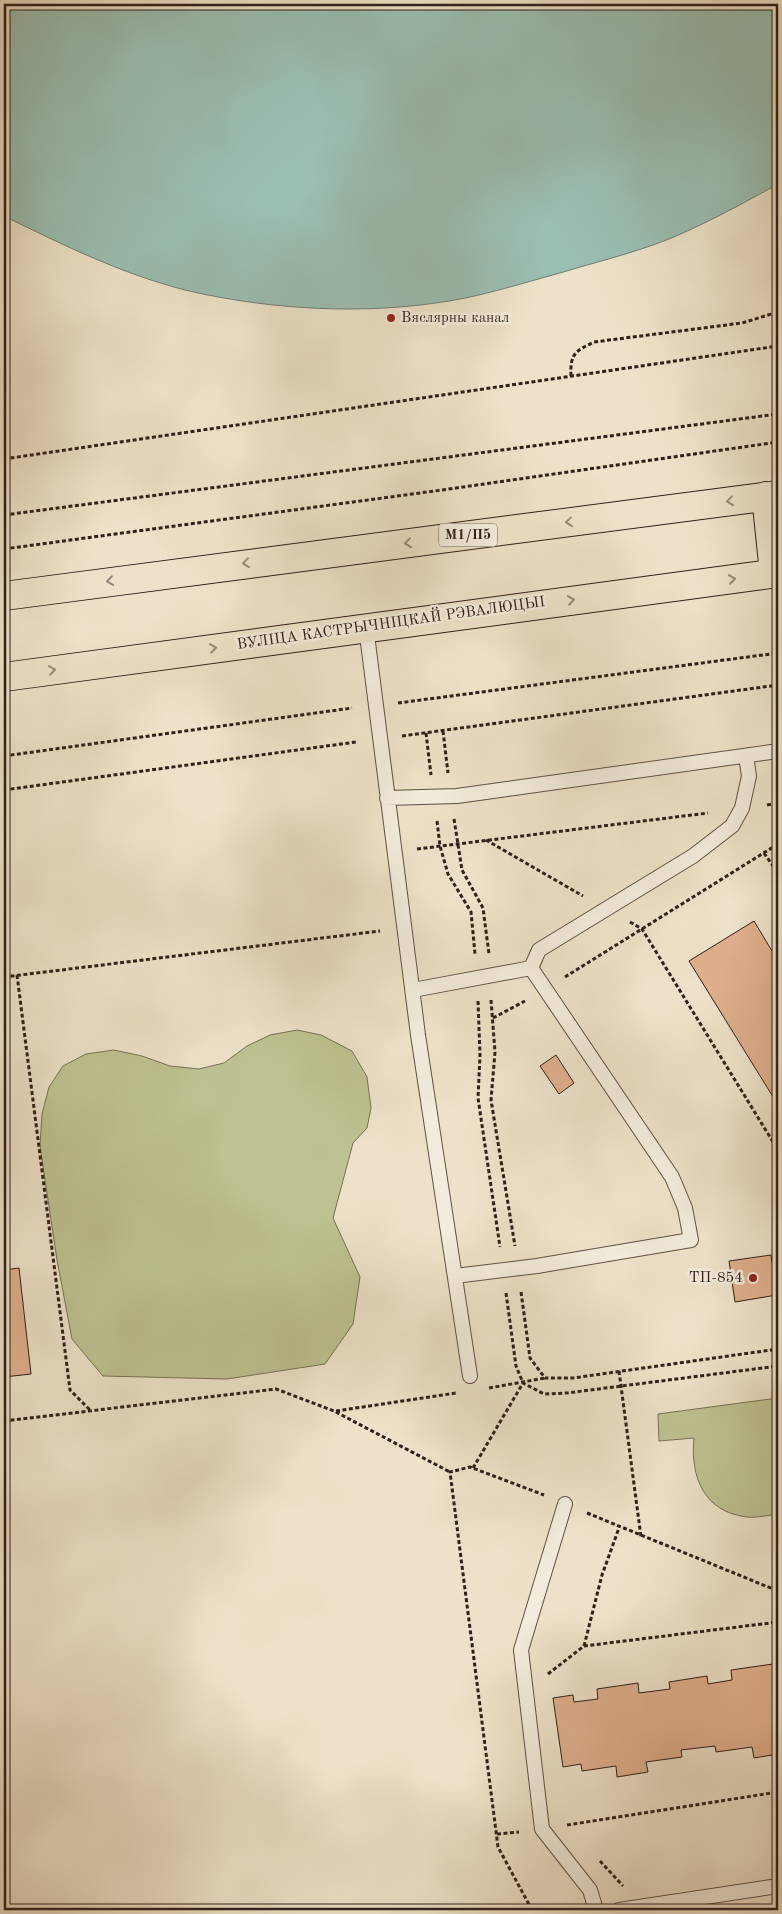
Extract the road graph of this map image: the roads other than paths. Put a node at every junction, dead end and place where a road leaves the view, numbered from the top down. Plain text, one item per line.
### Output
1 (772, 496) edge
2 (776, 573) edge
3 (4, 596) edge
4 (366, 627) junction
5 (4, 677) edge
6 (778, 751) edge
7 (746, 756) junction
8 (387, 798) junction
9 (531, 968) junction
10 (413, 990) junction
11 (455, 1276) junction
12 (470, 1376) dead end
13 (565, 1504) road end
14 (778, 1886) edge
15 (596, 1910) edge
16 (619, 1910) edge

1 - 2 highway
1 -> 3 highway, М1/П5
4 -> 2 highway, ВУЛІЦА КАСТРЫЧНІЦКАЙ РЭВАЛЮЦЫІ
5 -> 4 highway, ВУЛІЦА КАСТРЫЧНІЦКАЙ РЭВАЛЮЦЫІ
4 - 8 lane
6 - 7 lane
7 - 8 lane
7 - 9 lane
8 - 10 lane
9 - 10 lane
9 - 11 lane
10 - 11 lane
11 - 12 lane
13 - 15 lane
14 - 16 lane

